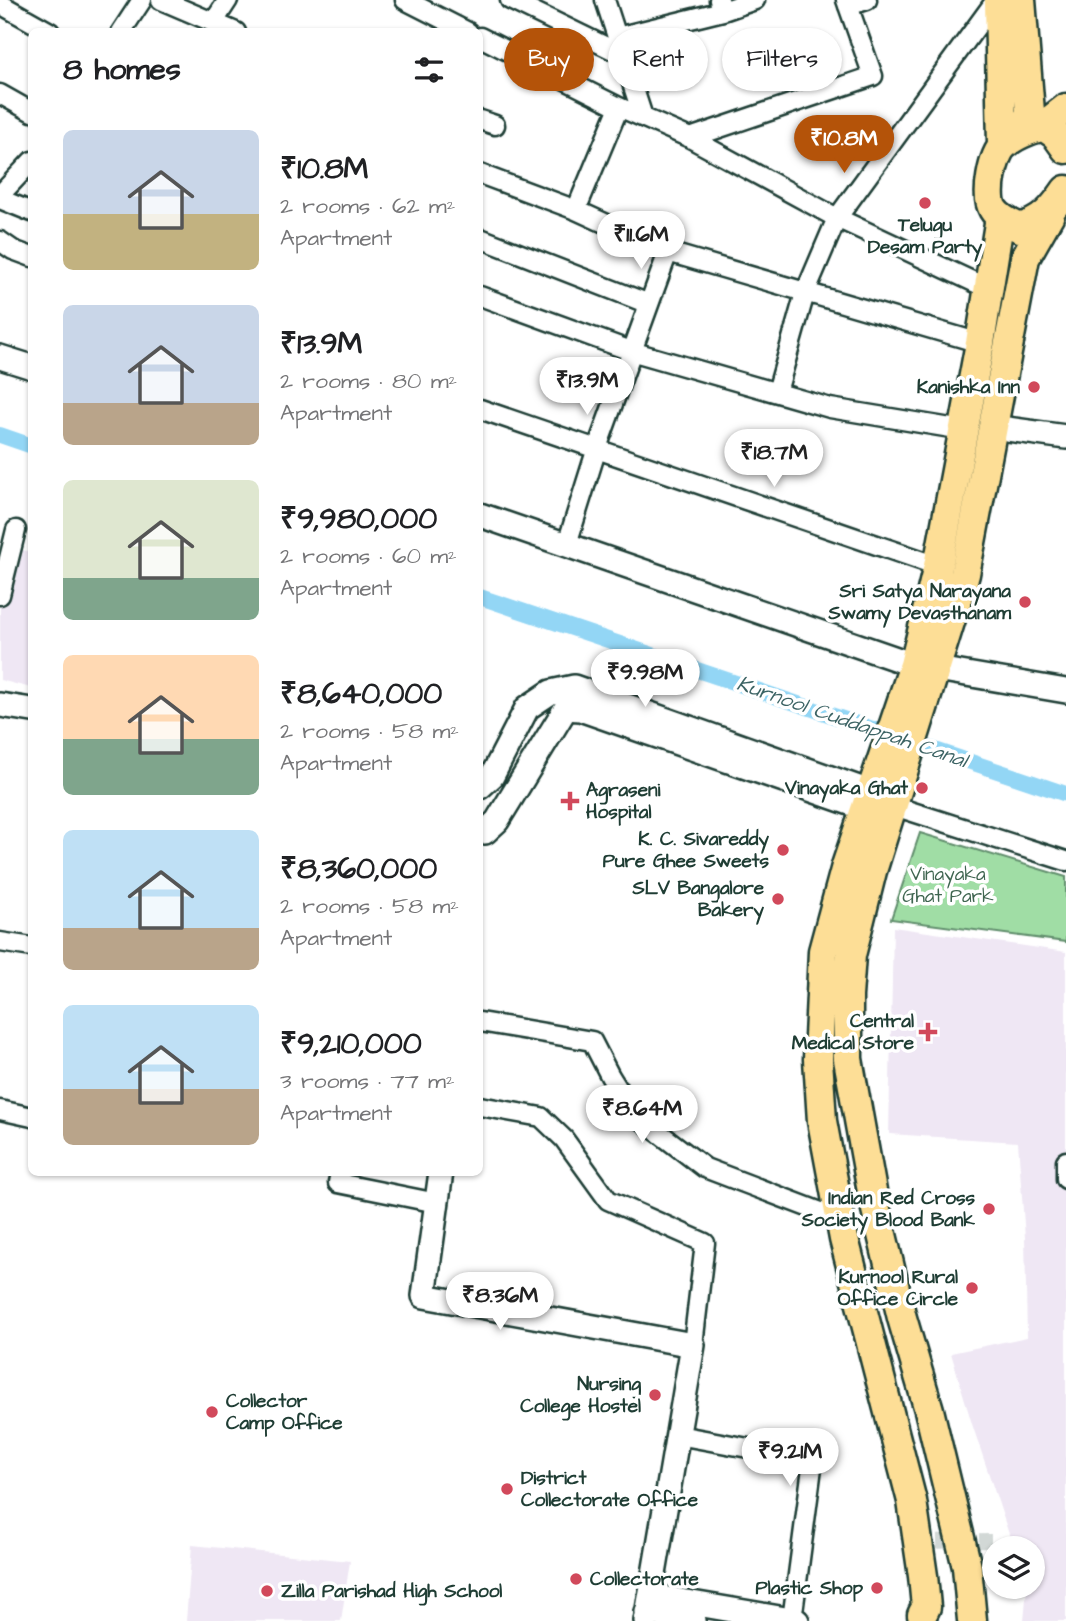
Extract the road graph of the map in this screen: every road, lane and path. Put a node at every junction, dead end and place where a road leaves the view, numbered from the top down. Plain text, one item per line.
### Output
1 (142, 0) edge
2 (160, 0) edge
3 (228, 0) edge
4 (405, 0) edge
5 (510, 0) edge
6 (606, 0) edge
7 (755, 0) edge
8 (867, 0) edge
9 (998, 0) edge
10 (1021, 0) edge
11 (847, 3) edge
12 (0, 4) edge
13 (721, 5) edge
14 (213, 23) junction
15 (43, 28) edge
16 (124, 28) edge
17 (226, 28) edge
18 (460, 28) edge
19 (614, 28) edge
20 (646, 28) edge
21 (483, 38) edge
22 (608, 48) edge
23 (635, 91) edge
24 (0, 94) edge
25 (620, 107) junction
26 (1066, 108) edge
27 (28, 110) edge
28 (643, 117) junction
29 (1023, 135) junction
30 (690, 138) junction
31 (1066, 149) edge
32 (28, 166) edge
33 (483, 175) edge
34 (1066, 190) edge
35 (0, 197) edge
36 (28, 210) edge
37 (576, 211) junction
38 (1050, 214) junction
39 (837, 218) junction
40 (1000, 218) junction
41 (483, 239) edge
42 (0, 241) edge
43 (668, 252) junction
44 (28, 256) edge
45 (989, 289) junction
46 (805, 293) junction
47 (483, 297) edge
48 (649, 304) junction
49 (980, 343) junction
50 (631, 351) junction
51 (0, 357) edge
52 (28, 366) edge
53 (778, 392) junction
54 (483, 410) edge
55 (993, 427) junction
56 (963, 430) junction
57 (1066, 437) edge
58 (597, 448) junction
59 (483, 516) edge
60 (16, 530) dead end
61 (567, 544) junction
62 (938, 566) junction
63 (0, 595) edge
64 (925, 667) junction
65 (1066, 691) edge
66 (0, 705) edge
67 (28, 709) edge
68 (483, 785) edge
69 (879, 794) junction
70 (483, 832) edge
71 (1066, 860) edge
72 (0, 943) edge
73 (28, 946) edge
74 (483, 1023) edge
75 (483, 1107) edge
76 (0, 1110) edge
77 (28, 1116) edge
78 (1066, 1161) edge
79 (339, 1176) edge
80 (440, 1176) edge
81 (1066, 1179) edge
82 (437, 1203) junction
83 (839, 1219) junction
84 (693, 1345) junction
85 (678, 1435) junction
86 (648, 1610) edge
87 (921, 1618) edge
88 (694, 1621) edge
89 (791, 1621) edge
90 (797, 1621) edge
91 (973, 1621) edge

1 - 16 street
2 - 14 street
3 - 14 street
4 - 18 street
5 - 22 street
6 - 19 street
7 - 13 street
8 - 11 street
9 - 29 main road
9 - 39 street
10 - 29 main road
11 - 30 street
12 - 15 street
13 - 20 street
14 - 17 street
21 - 25 street
23 - 28 street
24 - 27 street
25 - 28 street
25 - 37 street
26 - 29 main road
28 - 30 street
29 - 31 main road
29 - 40 main road
30 - 39 street
32 - 35 street
33 - 37 street
34 - 38 main road
35 - 36 street
37 - 43 street
38 - 40 main road
38 - 55 main road
39 - 45 street
39 - 46 street
40 - 45 main road
41 - 48 street
42 - 44 street
43 - 46 street
43 - 48 street
45 - 49 main road
46 - 49 street
46 - 53 street
47 - 50 street
48 - 50 street
49 - 56 main road
50 - 53 street
50 - 58 street
51 - 52 street
53 - 56 street
54 - 58 street
55 - 57 street
55 - 64 main road
56 - 62 main road
58 - 61 street
58 - 62 street
59 - 61 street
60 - 63 street
61 - 64 street
62 - 64 main road
64 - 65 street
64 - 69 main road
66 - 67 street
68 - 69 street
69 - 70 street
69 - 71 street
69 - 83 main road
69 - 91 main road
72 - 73 street
74 - 83 street
75 - 84 street
76 - 77 street
78 - 81 street
79 - 82 street
80 - 82 street
82 - 84 street
83 - 87 main road
84 - 85 street
85 - 86 street
85 - 89 street
86 - 88 street
86 - 89 street
87 - 91 main road
89 - 90 street

